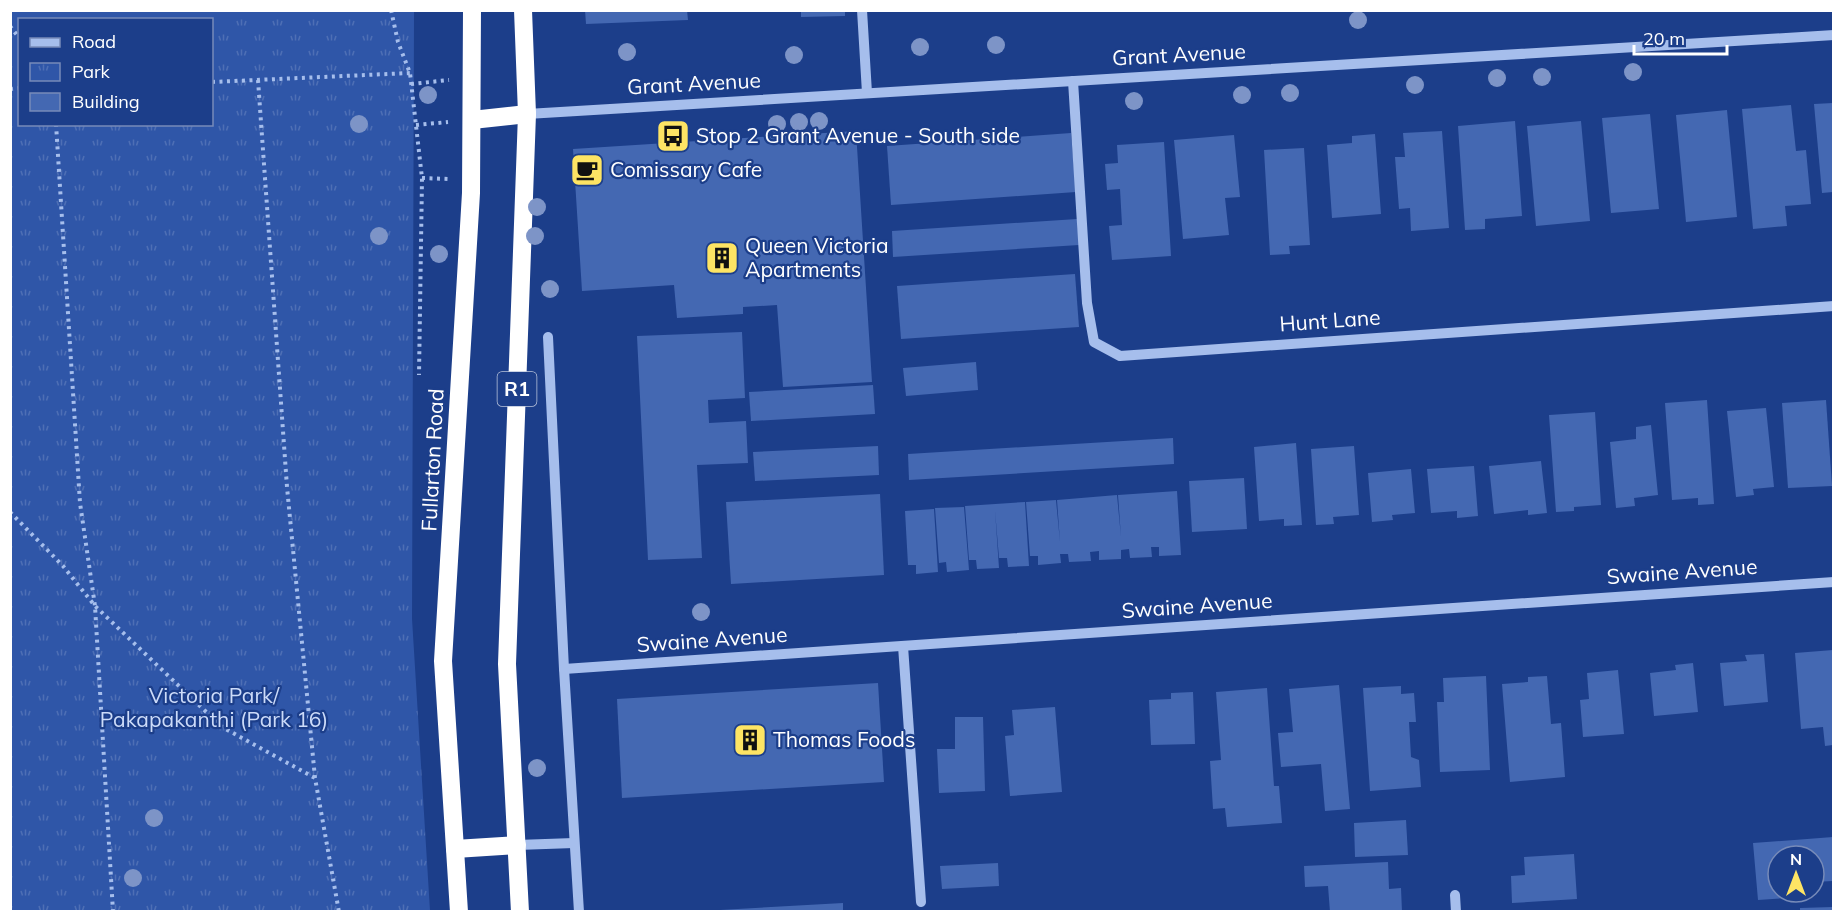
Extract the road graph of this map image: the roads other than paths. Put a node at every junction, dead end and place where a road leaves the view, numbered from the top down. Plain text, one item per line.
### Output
1 (472, 10) edge
2 (523, 10) edge
3 (862, 10) edge
4 (1833, 35) edge
5 (1074, 81) junction
6 (867, 93) junction
7 (527, 114) junction
8 (472, 120) junction
9 (1833, 306) edge
10 (548, 337) dead end
11 (1833, 582) edge
12 (903, 646) junction
13 (564, 669) junction
14 (574, 843) junction
15 (516, 844) junction
16 (455, 849) junction
17 (1455, 895) dead end
18 (921, 902) dead end
19 (459, 912) edge
20 (520, 912) edge
21 (579, 912) edge
22 (1456, 912) edge

1 - 8 highway, Fullarton Road
2 - 7 highway, R1
3 - 6 street
4 - 5 street, Grant Avenue
5 - 6 street, Grant Avenue
5 - 9 street, Hunt Lane
6 - 7 street, Grant Avenue
7 - 8 highway
7 - 15 highway, R1
8 - 16 highway, Fullarton Road
10 - 13 street
11 - 12 street, Swaine Avenue
12 - 13 street, Swaine Avenue
12 - 18 street
13 - 14 street
14 - 15 street
14 - 21 street
15 - 16 highway
15 - 20 highway, R1
16 - 19 highway, Fullarton Road
17 - 22 street

